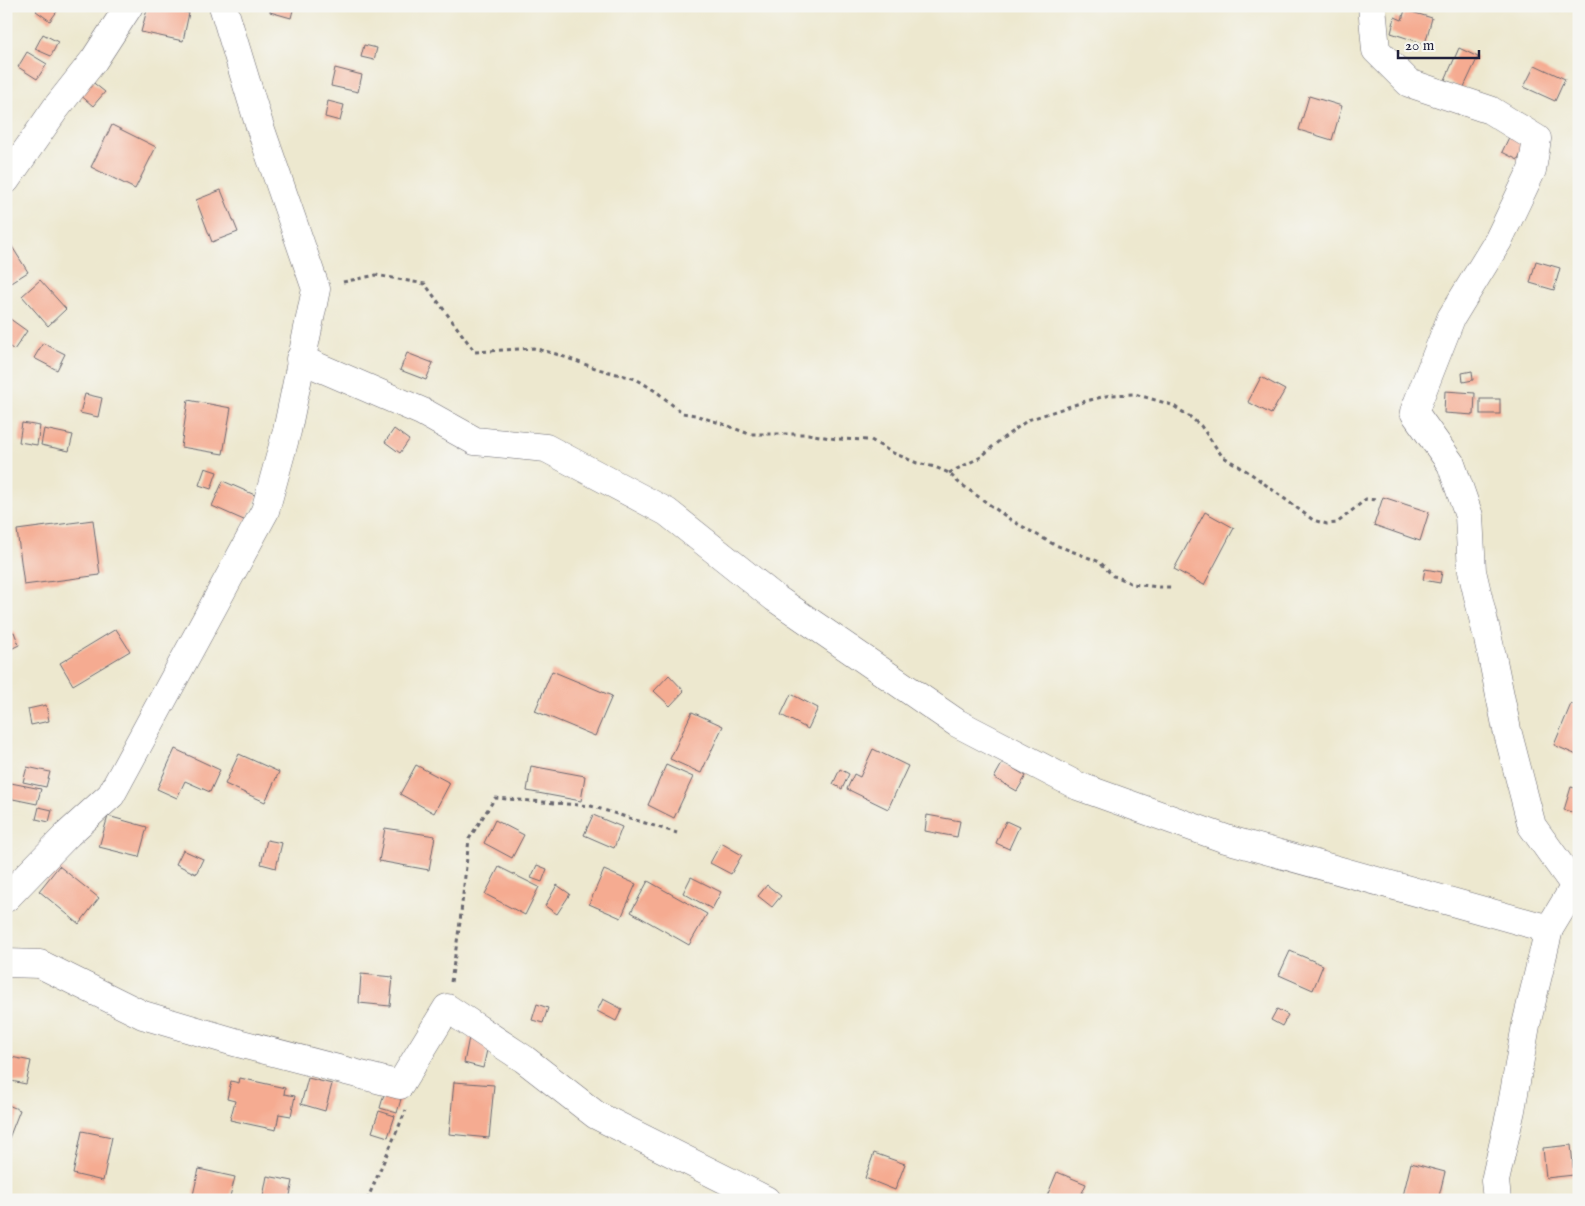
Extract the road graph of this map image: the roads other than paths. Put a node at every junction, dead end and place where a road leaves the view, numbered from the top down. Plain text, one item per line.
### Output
1 (129, 6) edge
2 (223, 6) edge
3 (1372, 6) edge
4 (6, 180) edge
5 (300, 359) junction
6 (1577, 881) edge
7 (6, 898) edge
8 (1549, 929) junction
9 (6, 963) edge
10 (766, 1200) edge
11 (1497, 1200) edge

1 - 4 street
2 - 5 street
3 - 6 street
5 - 7 street
5 - 8 street
6 - 8 street
8 - 11 street
9 - 10 street

